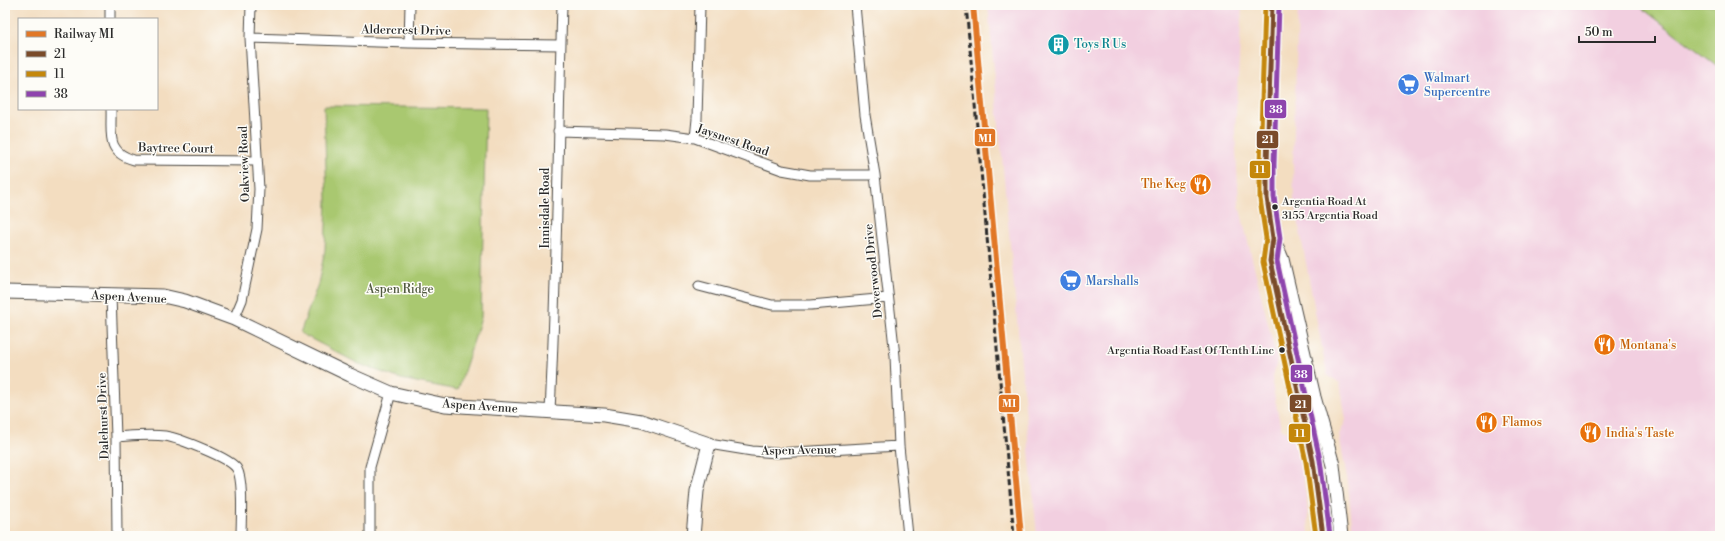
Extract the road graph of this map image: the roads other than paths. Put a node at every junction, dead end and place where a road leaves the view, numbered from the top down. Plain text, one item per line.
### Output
1 (110, 5) edge
2 (251, 5) edge
3 (410, 5) edge
4 (562, 5) edge
5 (700, 5) edge
6 (855, 5) edge
7 (1272, 5) edge
8 (110, 18) edge
9 (250, 38) junction
10 (409, 43) junction
11 (561, 45) junction
12 (111, 110) edge
13 (558, 130) junction
14 (695, 138) junction
15 (257, 161) junction
16 (874, 175) junction
17 (1273, 238) junction
18 (699, 286) dead end
19 (5, 292) edge
20 (111, 296) junction
21 (888, 298) junction
22 (234, 319) junction
23 (391, 393) junction
24 (550, 411) junction
25 (116, 437) junction
26 (709, 444) junction
27 (899, 446) junction
28 (117, 536) edge
29 (241, 536) edge
30 (370, 536) edge
31 (693, 536) edge
32 (908, 536) edge
33 (1323, 536) edge
34 (1341, 536) edge

1 - 8 street
2 - 9 street, Oakview Road
3 - 10 street
4 - 11 street, Innisdale Road
5 - 14 street
6 - 16 street, Doverwood Drive
7 - 17 street
9 - 10 street, Aldercrest Drive
9 - 15 street, Oakview Road
10 - 11 street, Aldercrest Drive
11 - 13 street, Innisdale Road
12 - 15 street, Baytree Court
13 - 14 street, Jaysnest Road
13 - 24 street, Innisdale Road
14 - 16 street, Jaysnest Road
15 - 22 street, Oakview Road
16 - 21 street, Doverwood Drive
17 - 33 street
17 - 34 street
18 - 21 street
19 - 20 street, Aspen Avenue
20 - 22 street, Aspen Avenue
20 - 25 street, Dalehurst Drive
21 - 27 street, Doverwood Drive
22 - 23 street, Aspen Avenue
23 - 24 street, Aspen Avenue
23 - 30 street
24 - 26 street, Aspen Avenue
25 - 28 street, Dalehurst Drive
25 - 29 street
26 - 27 street, Aspen Avenue
26 - 31 street
27 - 32 street, Doverwood Drive

